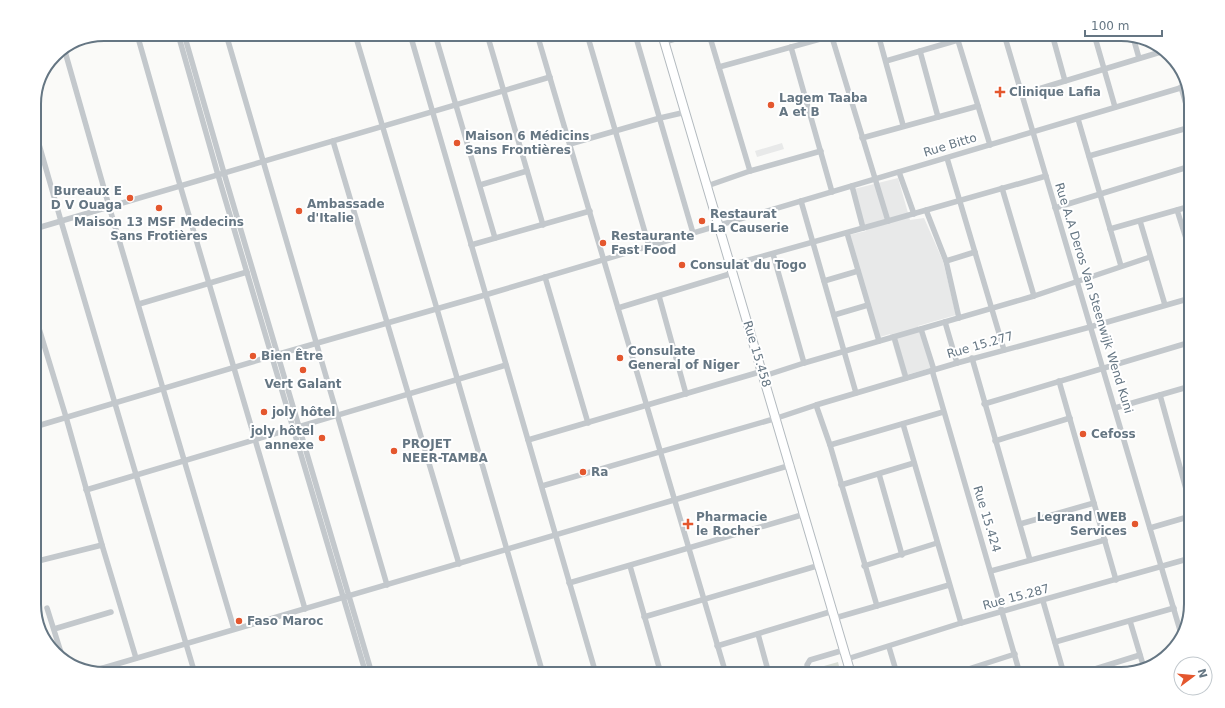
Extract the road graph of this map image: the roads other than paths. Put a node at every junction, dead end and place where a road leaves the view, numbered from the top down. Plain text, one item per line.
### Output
1 (140, 41) edge
2 (180, 41) edge
3 (186, 41) edge
4 (228, 41) edge
5 (357, 41) edge
6 (412, 41) edge
7 (437, 41) edge
8 (488, 41) edge
9 (539, 41) edge
10 (589, 41) edge
11 (637, 41) edge
12 (665, 41) edge
13 (711, 41) edge
14 (811, 41) edge
15 (833, 41) edge
16 (880, 41) edge
17 (946, 41) edge
18 (958, 41) edge
19 (1006, 41) edge
20 (1054, 41) edge
21 (1096, 41) edge
22 (1135, 43) edge
23 (791, 47) junction
24 (920, 51) junction
25 (1158, 53) edge
26 (66, 54) edge
27 (1139, 58) junction
28 (886, 61) junction
29 (719, 67) junction
30 (1104, 69) junction
31 (550, 77) junction
32 (1065, 81) junction
33 (1182, 87) edge
34 (503, 91) junction
35 (1022, 94) junction
36 (457, 104) junction
37 (978, 106) junction
38 (1115, 107) junction
39 (432, 112) junction
40 (686, 112) junction
41 (938, 117) junction
42 (660, 118) junction
43 (1078, 119) junction
44 (904, 125) junction
45 (382, 127) junction
46 (1184, 129) edge
47 (616, 130) junction
48 (1033, 132) junction
49 (862, 138) junction
50 (333, 141) junction
51 (570, 144) junction
52 (990, 144) junction
53 (41, 151) edge
54 (820, 151) junction
55 (1089, 156) junction
56 (947, 158) junction
57 (263, 162) junction
58 (1184, 168) edge
59 (527, 171) junction
60 (750, 171) junction
61 (899, 172) junction
62 (221, 174) junction
63 (1046, 176) junction
64 (875, 179) junction
65 (180, 185) junction
66 (480, 186) junction
67 (707, 186) junction
68 (852, 186) junction
69 (1002, 188) junction
70 (832, 192) junction
71 (1100, 194) junction
72 (959, 200) junction
73 (801, 201) junction
74 (109, 206) junction
75 (1055, 208) junction
76 (1184, 208) edge
77 (926, 210) junction
78 (1177, 210) junction
79 (590, 211) junction
80 (914, 214) junction
81 (61, 221) junction
82 (888, 221) junction
83 (1140, 221) junction
84 (543, 225) junction
85 (719, 225) junction
86 (41, 227) edge
87 (863, 228) junction
88 (1110, 230) junction
89 (1184, 232) edge
90 (693, 233) junction
91 (847, 233) junction
92 (495, 238) junction
93 (813, 243) junction
94 (471, 245) junction
95 (649, 246) junction
96 (975, 252) junction
97 (773, 254) junction
98 (1150, 257) junction
99 (604, 259) junction
100 (946, 261) junction
101 (1122, 266) junction
102 (732, 269) junction
103 (858, 271) junction
104 (247, 272) junction
105 (545, 277) junction
106 (824, 281) junction
107 (1077, 282) junction
108 (209, 283) junction
109 (485, 295) junction
110 (659, 296) junction
111 (1034, 296) junction
112 (1184, 300) edge
113 (139, 304) junction
114 (1165, 305) junction
115 (868, 306) junction
116 (618, 308) junction
117 (437, 309) junction
118 (992, 309) junction
119 (834, 315) junction
120 (959, 318) junction
121 (945, 322) junction
122 (387, 323) junction
123 (1090, 327) junction
124 (921, 329) junction
125 (41, 336) edge
126 (894, 337) junction
127 (879, 341) junction
128 (43, 343) joint
129 (317, 344) junction
130 (1184, 344) edge
131 (1004, 350) junction
132 (845, 351) junction
133 (275, 356) junction
134 (972, 358) junction
135 (804, 363) junction
136 (957, 363) junction
137 (506, 365) junction
138 (234, 368) junction
139 (1103, 368) junction
140 (933, 370) junction
141 (763, 374) junction
142 (906, 378) junction
143 (458, 379) junction
144 (1059, 382) junction
145 (164, 388) junction
146 (1184, 388) edge
147 (856, 393) junction
148 (408, 394) junction
149 (686, 394) junction
150 (1160, 395) junction
151 (114, 403) junction
152 (984, 404) junction
153 (816, 405) junction
154 (647, 406) junction
155 (1115, 408) junction
156 (944, 412) junction
157 (337, 415) junction
158 (66, 417) junction
159 (777, 418) junction
160 (1070, 418) junction
161 (588, 423) junction
162 (903, 424) junction
163 (41, 425) edge
164 (299, 426) junction
165 (293, 428) junction
166 (255, 440) junction
167 (528, 440) junction
168 (995, 441) junction
169 (830, 445) junction
170 (660, 452) junction
171 (184, 461) junction
172 (914, 463) junction
173 (790, 465) junction
174 (879, 474) junction
175 (136, 475) junction
176 (1184, 482) edge
177 (841, 485) junction
178 (542, 486) junction
179 (86, 490) junction
180 (674, 500) junction
181 (1094, 503) junction
182 (805, 514) junction
183 (1184, 518) edge
184 (1020, 524) junction
185 (1150, 528) junction
186 (556, 535) junction
187 (1105, 540) junction
188 (937, 543) junction
189 (102, 545) junction
190 (688, 548) junction
191 (506, 549) junction
192 (902, 555) junction
193 (41, 560) edge
194 (1030, 560) junction
195 (1184, 560) edge
196 (459, 564) junction
197 (820, 565) junction
198 (630, 566) junction
199 (864, 566) junction
200 (1161, 567) junction
201 (991, 572) junction
202 (1116, 580) junction
203 (569, 583) junction
204 (387, 585) junction
205 (949, 585) junction
206 (346, 597) junction
207 (704, 599) junction
208 (1043, 601) junction
209 (877, 606) junction
210 (47, 608) dead end
211 (1174, 608) junction
212 (305, 609) junction
213 (111, 612) dead end
214 (1003, 612) junction
215 (834, 614) junction
216 (644, 617) junction
217 (1130, 621) junction
218 (961, 623) junction
219 (1179, 627) edge
220 (54, 629) junction
221 (234, 629) junction
222 (758, 634) junction
223 (1055, 642) junction
224 (186, 643) junction
225 (717, 646) junction
226 (889, 647) junction
227 (60, 649) edge
228 (844, 650) junction
229 (1015, 654) junction
230 (1140, 655) junction
231 (136, 658) junction
232 (847, 659) junction
233 (366, 663) junction
234 (1142, 663) edge
235 (106, 667) edge
236 (194, 667) edge
237 (366, 667) edge
238 (368, 667) edge
239 (541, 667) edge
240 (594, 667) edge
241 (659, 667) edge
242 (724, 667) edge
243 (767, 667) edge
244 (807, 667) edge
245 (849, 667) edge
246 (895, 667) edge
247 (976, 667) edge
248 (1018, 667) edge
249 (1062, 667) edge
250 (1101, 667) edge

1 - 65 street
2 - 62 street
3 - 62 street
4 - 57 street
5 - 45 street
6 - 39 street
7 - 36 street
8 - 34 street
9 - 31 street
10 - 47 street
11 - 42 street
12 - 40 main road, Rue 15.458
13 - 29 street
14 - 23 street
15 - 49 street
16 - 28 street
17 - 24 street
18 - 37 street
19 - 35 street, Rue A.A Deros Van Steenwijk Wend Kuni
20 - 32 street
21 - 30 street
22 - 27 street
23 - 29 street
23 - 54 street
24 - 28 street
24 - 41 street
25 - 27 street
26 - 74 street
27 - 30 street
28 - 44 street
29 - 60 street
30 - 32 street
30 - 38 street
31 - 34 street
31 - 51 street
32 - 35 street
33 - 38 street, Rue Bitto
34 - 36 street
34 - 59 street
35 - 48 street, Rue A.A Deros Van Steenwijk Wend Kuni
36 - 39 street
36 - 66 street
37 - 41 street
37 - 52 street
38 - 43 street, Rue Bitto
39 - 45 street
39 - 94 street
40 - 42 street
40 - 67 main road, Rue 15.458
41 - 44 street
42 - 47 street
42 - 90 street
43 - 48 street, Rue Bitto
43 - 55 street
44 - 49 street
45 - 50 street
45 - 117 street
46 - 55 street
47 - 51 street
47 - 95 street
48 - 52 street, Rue Bitto
48 - 63 street, Rue A.A Deros Van Steenwijk Wend Kuni
49 - 64 street
50 - 57 street
50 - 122 street
51 - 79 street
52 - 56 street, Rue Bitto
53 - 81 street
54 - 60 street
54 - 70 street
55 - 71 street
56 - 61 street, Rue Bitto
56 - 72 street
57 - 62 street
57 - 129 street
58 - 71 street
59 - 66 street
59 - 84 street
60 - 67 street
61 - 64 street, Rue Bitto
61 - 80 street
62 - 65 street
62 - 104 street
62 - 133 street
63 - 69 street
63 - 75 street, Rue A.A Deros Van Steenwijk Wend Kuni
64 - 68 street, Rue Bitto
64 - 82 street
65 - 74 street
65 - 108 street
66 - 92 street
67 - 85 main road, Rue 15.458
68 - 70 street, Rue Bitto
68 - 87 street
69 - 72 street
69 - 111 street
70 - 73 street, Rue Bitto
71 - 75 street
71 - 88 street
72 - 77 street
72 - 96 street
73 - 85 street, Rue Bitto
73 - 93 street
74 - 81 street
74 - 113 street
75 - 107 street, Rue A.A Deros Van Steenwijk Wend Kuni
76 - 78 street
77 - 80 street
77 - 100 street
78 - 83 street
78 - 89 street
79 - 84 street
79 - 99 street
80 - 82 street
81 - 86 street
81 - 151 street
82 - 87 street
83 - 88 street
83 - 98 street
84 - 92 street
85 - 90 street, Rue Bitto
85 - 102 main road, Rue 15.458
87 - 91 street
88 - 101 street
90 - 95 street, Rue Bitto
91 - 93 street
91 - 103 street
92 - 94 street
93 - 97 street
93 - 106 street
94 - 109 street
95 - 99 street, Rue Bitto
96 - 100 street
96 - 118 street
97 - 102 street
97 - 135 street
98 - 101 street
98 - 114 street
99 - 105 street, Rue Bitto
99 - 116 street
100 - 120 street
101 - 107 street
102 - 110 street
102 - 141 main road, Rue 15.458
103 - 106 street
103 - 115 street
104 - 108 street
104 - 133 street
105 - 109 street, Rue Bitto
105 - 161 street
106 - 119 street
107 - 111 street
107 - 123 street, Rue A.A Deros Van Steenwijk Wend Kuni
108 - 113 street
108 - 138 street
109 - 117 street, Rue Bitto
109 - 137 street
110 - 116 street
110 - 149 street
111 - 118 street
112 - 114 street, Rue 15.277
113 - 145 street
114 - 123 street, Rue 15.277
115 - 119 street
115 - 127 street
116 - 154 street
117 - 122 street, Rue Bitto
117 - 143 street
118 - 120 street
118 - 131 street
119 - 132 street
120 - 121 street
121 - 124 street
121 - 136 street
122 - 129 street, Rue Bitto
122 - 148 street
123 - 131 street, Rue 15.277
123 - 139 street, Rue A.A Deros Van Steenwijk Wend Kuni
124 - 126 street
124 - 140 street, Rue 15.424
125 - 128 street
126 - 127 street
126 - 142 street
127 - 132 street
128 - 158 street
129 - 133 street, Rue Bitto
129 - 157 street
130 - 139 street
131 - 134 street, Rue 15.277
132 - 135 street
132 - 147 street
133 - 138 street, Rue Bitto
133 - 164 street
133 - 165 street
134 - 136 street, Rue 15.277
134 - 152 street
135 - 141 street
136 - 140 street, Rue 15.277
137 - 143 street
137 - 167 street
138 - 145 street, Rue Bitto
138 - 166 street
139 - 144 street
139 - 155 street, Rue A.A Deros Van Steenwijk Wend Kuni
140 - 142 street, Rue 15.277
140 - 156 street, Rue 15.424
141 - 149 street
141 - 159 main road, Rue 15.458
142 - 147 street, Rue 15.277
143 - 148 street
143 - 191 street
144 - 152 street
144 - 160 street
145 - 151 street, Rue Bitto
145 - 171 street
146 - 150 street
147 - 153 street, Rue 15.277
148 - 157 street
148 - 196 street
149 - 154 street
150 - 155 street
150 - 176 street
151 - 158 street, Rue Bitto
151 - 175 street
152 - 168 street
153 - 159 street, Rue 15.277
153 - 169 street
154 - 161 street
154 - 170 street
155 - 185 street, Rue A.A Deros Van Steenwijk Wend Kuni
156 - 162 street
156 - 201 street, Rue 15.424
157 - 164 street
157 - 204 street
158 - 163 street, Rue Bitto
158 - 179 street
159 - 170 street, Rue 15.277
159 - 173 main road, Rue 15.458
160 - 168 street
160 - 181 street
161 - 167 street
162 - 169 street
162 - 172 street
164 - 165 street
164 - 206 street
165 - 166 street
165 - 206 street
166 - 171 street
166 - 212 street
167 - 178 street
168 - 184 street
169 - 177 street
170 - 178 street, Rue 15.277
170 - 180 street
171 - 175 street
171 - 221 street
172 - 174 street
172 - 188 street
173 - 180 street
173 - 182 main road, Rue 15.458
174 - 177 street
174 - 192 street
175 - 179 street
175 - 224 street
177 - 199 street
178 - 186 street
179 - 189 street
180 - 186 street
180 - 190 street
181 - 184 street
181 - 187 street
182 - 190 street
182 - 197 main road, Rue 15.458
183 - 185 street
184 - 194 street
185 - 200 street, Rue A.A Deros Van Steenwijk Wend Kuni
186 - 191 street
186 - 203 street
187 - 194 street
187 - 202 street
188 - 192 street
188 - 205 street
189 - 193 street
189 - 231 street
190 - 198 street
190 - 207 street
191 - 196 street
191 - 239 street
192 - 199 street
194 - 201 street
195 - 200 street, Rue 15.287
196 - 204 street
197 - 207 street
197 - 215 main road, Rue 15.458
198 - 203 street
198 - 216 street
199 - 209 street
200 - 202 street, Rue 15.287
200 - 211 street, Rue A.A Deros Van Steenwijk Wend Kuni
201 - 214 street, Rue 15.424
202 - 208 street, Rue 15.287
203 - 240 street
204 - 206 street
205 - 209 street
205 - 218 street
206 - 212 street
206 - 233 street
207 - 216 street
207 - 225 street
208 - 214 street, Rue 15.287
208 - 223 street
209 - 215 street
210 - 220 street
211 - 217 street
211 - 219 street, Rue A.A Deros Van Steenwijk Wend Kuni
212 - 221 street
213 - 220 street
214 - 218 street, Rue 15.287
214 - 229 street, Rue 15.424
215 - 222 street
215 - 228 main road, Rue 15.458
216 - 241 street
217 - 223 street
217 - 230 street
218 - 226 street, Rue 15.287
220 - 227 street
221 - 224 street
222 - 225 street
222 - 243 street
223 - 249 street
224 - 231 street
224 - 236 street
225 - 242 street
226 - 232 street, Rue 15.287
226 - 246 street
228 - 232 main road, Rue 15.458
228 - 244 street
229 - 247 street
229 - 248 street, Rue 15.424
230 - 234 street
230 - 250 street
231 - 235 street
232 - 245 main road, Rue 15.458
233 - 237 street
233 - 238 street

